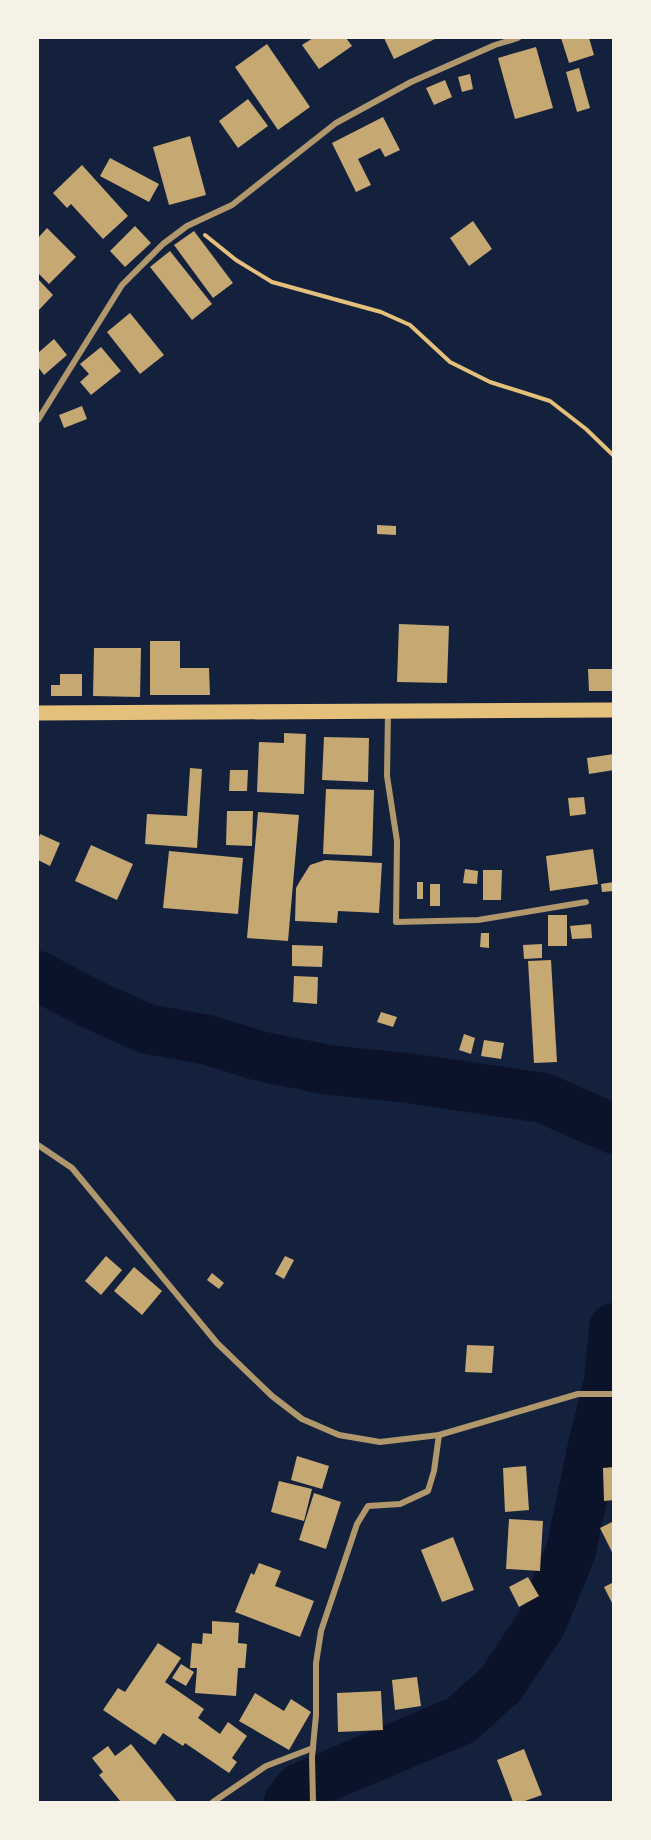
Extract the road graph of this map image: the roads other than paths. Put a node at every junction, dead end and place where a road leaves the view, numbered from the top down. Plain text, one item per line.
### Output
1 (518, 38) edge
2 (38, 420) edge
3 (614, 710) edge
4 (388, 711) junction
5 (38, 713) edge
6 (586, 902) dead end
7 (38, 1144) edge
8 (614, 1394) edge
9 (439, 1435) junction
10 (313, 1748) junction
11 (213, 1803) edge
12 (313, 1803) edge

1 - 2 street
3 - 4 main road
4 - 5 main road
4 - 6 street
7 - 9 street
8 - 9 street
9 - 10 street
10 - 11 street
10 - 12 street

